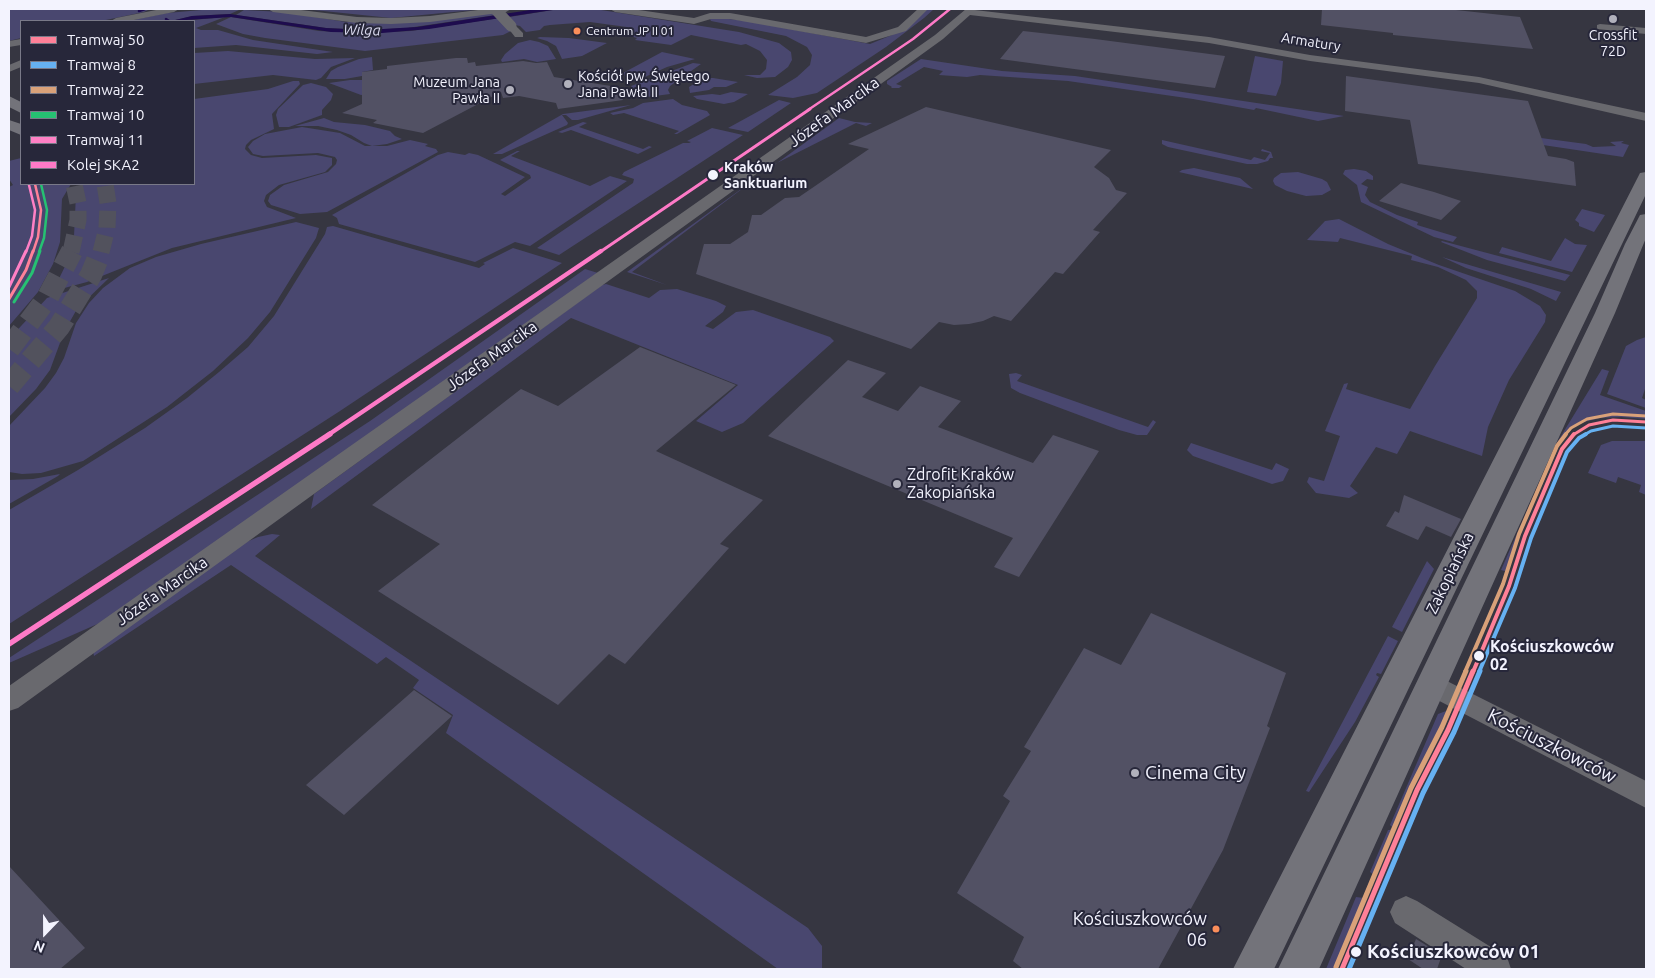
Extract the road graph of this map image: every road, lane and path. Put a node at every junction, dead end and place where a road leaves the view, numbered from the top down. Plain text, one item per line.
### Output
1 (160, 9) edge
2 (169, 9) edge
3 (174, 9) edge
4 (185, 9) edge
5 (273, 9) edge
6 (495, 9) edge
7 (506, 9) edge
8 (615, 9) edge
9 (923, 9) edge
10 (970, 10) edge
11 (128, 18) junction
12 (120, 20) edge
13 (1600, 26) dead end
14 (1646, 30) edge
15 (519, 36) dead end
16 (9, 100) edge
17 (20, 110) edge
18 (1646, 116) edge
19 (1646, 177) edge
20 (1646, 219) edge
21 (1430, 684) junction
22 (9, 700) edge
23 (1646, 795) edge
24 (1406, 912) dead end
25 (1253, 969) edge
26 (1298, 969) edge
27 (1495, 969) edge

1 - 11 street
2 - 3 street
3 - 4 street
3 - 11 street
5 - 7 street
6 - 15 street, bridge
8 - 9 street
10 - 18 street, Armatury
10 - 22 street, Józefa Marcika
11 - 12 street
13 - 14 street
16 - 17 main road
19 - 25 main road, Zakopiańska
20 - 21 main road, Zakopiańska
21 - 23 street, Kościuszkowców
21 - 26 main road, Zakopiańska
24 - 27 street

